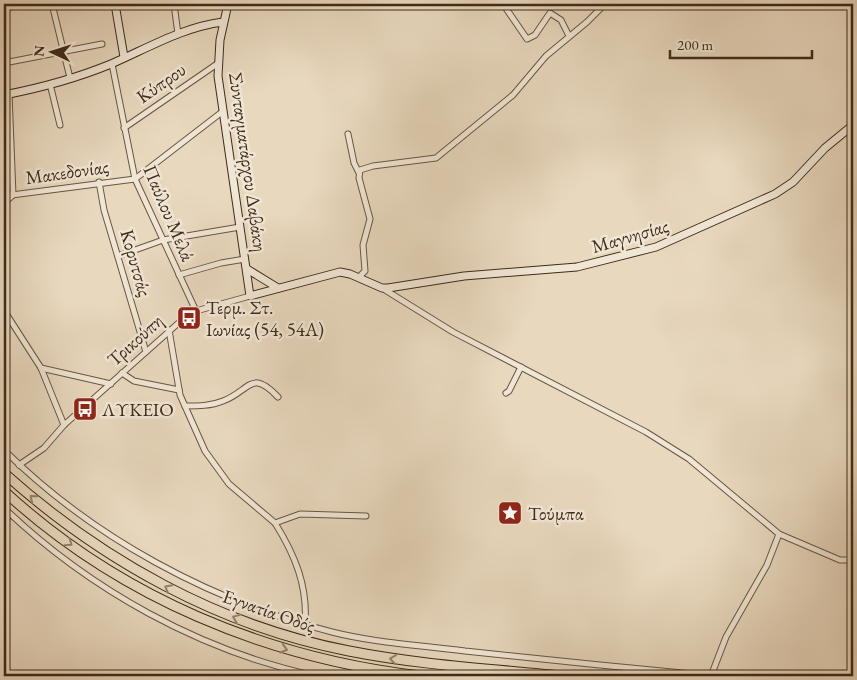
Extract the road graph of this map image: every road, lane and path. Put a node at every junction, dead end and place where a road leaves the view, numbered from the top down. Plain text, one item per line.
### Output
1 (29, 4) edge
2 (52, 4) edge
3 (114, 4) edge
4 (174, 4) edge
5 (228, 4) edge
6 (503, 4) edge
7 (605, 4) edge
8 (4, 8) edge
9 (224, 22) junction
10 (178, 34) junction
11 (569, 36) junction
12 (102, 44) dead end
13 (63, 51) junction
14 (124, 57) junction
15 (4, 63) edge
16 (112, 64) junction
17 (217, 64) junction
18 (70, 78) junction
19 (50, 84) junction
20 (6, 94) edge
21 (222, 112) junction
22 (60, 124) dead end
23 (853, 125) edge
24 (124, 128) junction
25 (348, 134) dead end
26 (359, 173) junction
27 (135, 179) junction
28 (99, 182) junction
29 (13, 195) junction
30 (4, 200) edge
31 (240, 227) junction
32 (4, 239) edge
33 (163, 240) junction
34 (118, 256) junction
35 (245, 259) junction
36 (247, 269) junction
37 (179, 275) junction
38 (4, 276) edge
39 (359, 277) junction
40 (4, 287) edge
41 (278, 288) junction
42 (382, 288) junction
43 (250, 296) junction
44 (196, 312) junction
45 (169, 330) junction
46 (146, 352) junction
47 (521, 367) junction
48 (41, 368) junction
49 (122, 373) junction
50 (111, 384) junction
51 (179, 390) junction
52 (506, 393) dead end
53 (278, 397) dead end
54 (185, 406) junction
55 (64, 425) junction
56 (4, 450) edge
57 (19, 465) junction
58 (4, 473) edge
59 (4, 491) edge
60 (4, 508) edge
61 (9, 513) junction
62 (366, 516) dead end
63 (275, 522) junction
64 (4, 528) edge
65 (780, 534) junction
66 (853, 557) edge
67 (305, 624) junction
68 (316, 676) edge
69 (421, 676) edge
70 (563, 676) edge
71 (712, 676) edge

1 - 8 street
2 - 13 street
3 - 14 street
4 - 10 street
5 - 9 street, Συνταγματάρχου Δαβάκη
6 - 11 street
7 - 11 street
9 - 10 street
9 - 17 street, Συνταγματάρχου Δαβάκη
10 - 14 street
11 - 26 street
12 - 13 street
13 - 15 street
13 - 18 street
14 - 16 street
16 - 18 street
16 - 24 street, Παύλου Μελά
17 - 21 street, Συνταγματάρχου Δαβάκη
17 - 24 street, Κύπρου
18 - 19 street
19 - 20 street
19 - 22 street
20 - 29 street
21 - 27 street
21 - 31 street, Συνταγματάρχου Δαβάκη
23 - 42 street, Μαγνησίας
24 - 27 street, Παύλου Μελά
25 - 26 street
26 - 39 street
27 - 28 street, Μακεδονίας
27 - 33 street, Παύλου Μελά
28 - 29 street, Μακεδονίας
28 - 34 street, Κορυτσάς
29 - 30 street
30 - 32 street
31 - 33 street
31 - 35 street, Συνταγματάρχου Δαβάκη
32 - 38 street
33 - 34 street
33 - 37 street, Παύλου Μελά
34 - 46 street, Κορυτσάς
35 - 36 street, Συνταγματάρχου Δαβάκη
35 - 37 street
36 - 41 street
36 - 43 street, Συνταγματάρχου Δαβάκη
37 - 44 street, Παύλου Μελά
39 - 41 street, Τρικούπη
39 - 42 street, Τρικούπη
40 - 48 street
41 - 43 street, Τρικούπη
42 - 47 street
43 - 44 street, Τρικούπη
44 - 45 street, Τρικούπη
45 - 46 street, Τρικούπη
45 - 51 street
46 - 49 street, Τρικούπη
47 - 52 street
47 - 65 street
48 - 50 street
48 - 55 street
49 - 50 street, Τρικούπη
49 - 51 street
50 - 55 street, Τρικούπη
51 - 54 street
53 - 54 street
54 - 63 street
55 - 57 street, Τρικούπη
56 - 57 street
57 - 67 street
70 -> 58 highway, Εγνατία Οδός
59 -> 69 highway, Εγνατία Οδός
60 - 61 street
61 - 64 street
61 - 68 street
62 - 63 street
63 - 67 street
65 - 66 street
65 - 71 street
67 - 71 street

